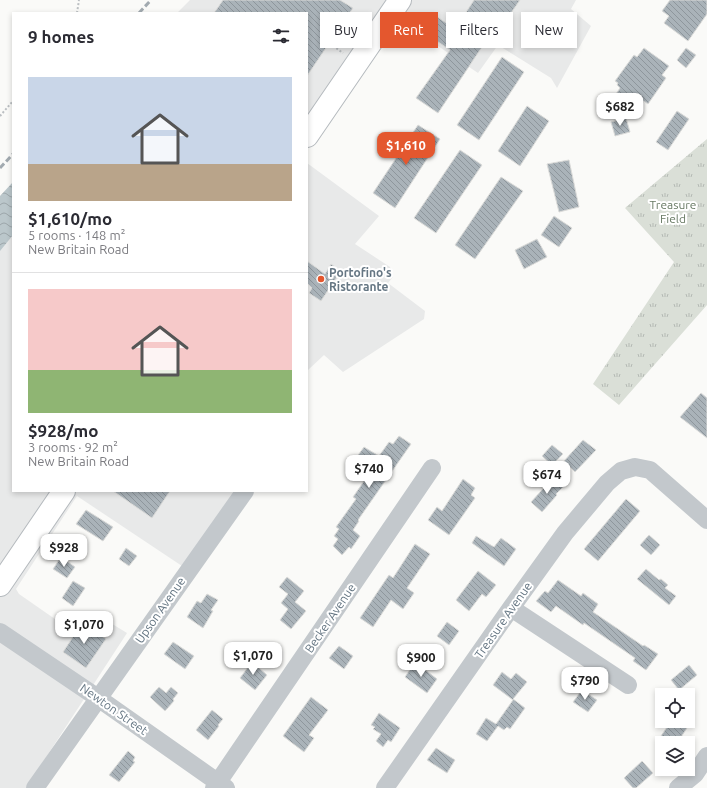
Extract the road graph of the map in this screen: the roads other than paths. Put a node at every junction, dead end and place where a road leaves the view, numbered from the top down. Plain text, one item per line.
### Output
1 (400, 0) edge
2 (308, 135) edge
3 (432, 468) dead end
4 (63, 492) edge
5 (244, 492) edge
6 (707, 520) edge
7 (0, 585) edge
8 (511, 608) junction
9 (0, 632) edge
10 (628, 685) dead end
11 (98, 698) junction
12 (707, 756) edge
13 (701, 778) edge
14 (219, 786) edge
15 (35, 788) edge
16 (385, 788) edge
17 (678, 788) edge

1 - 2 main road
3 - 14 street, Becker Avenue
4 - 7 main road
5 - 11 street, Upson Avenue
6 - 8 street, Treasure Avenue
8 - 10 street
8 - 16 street, Treasure Avenue
9 - 11 street, Newton Street
11 - 14 street, Newton Street
11 - 15 street, Upson Avenue
12 - 13 street
13 - 17 street

